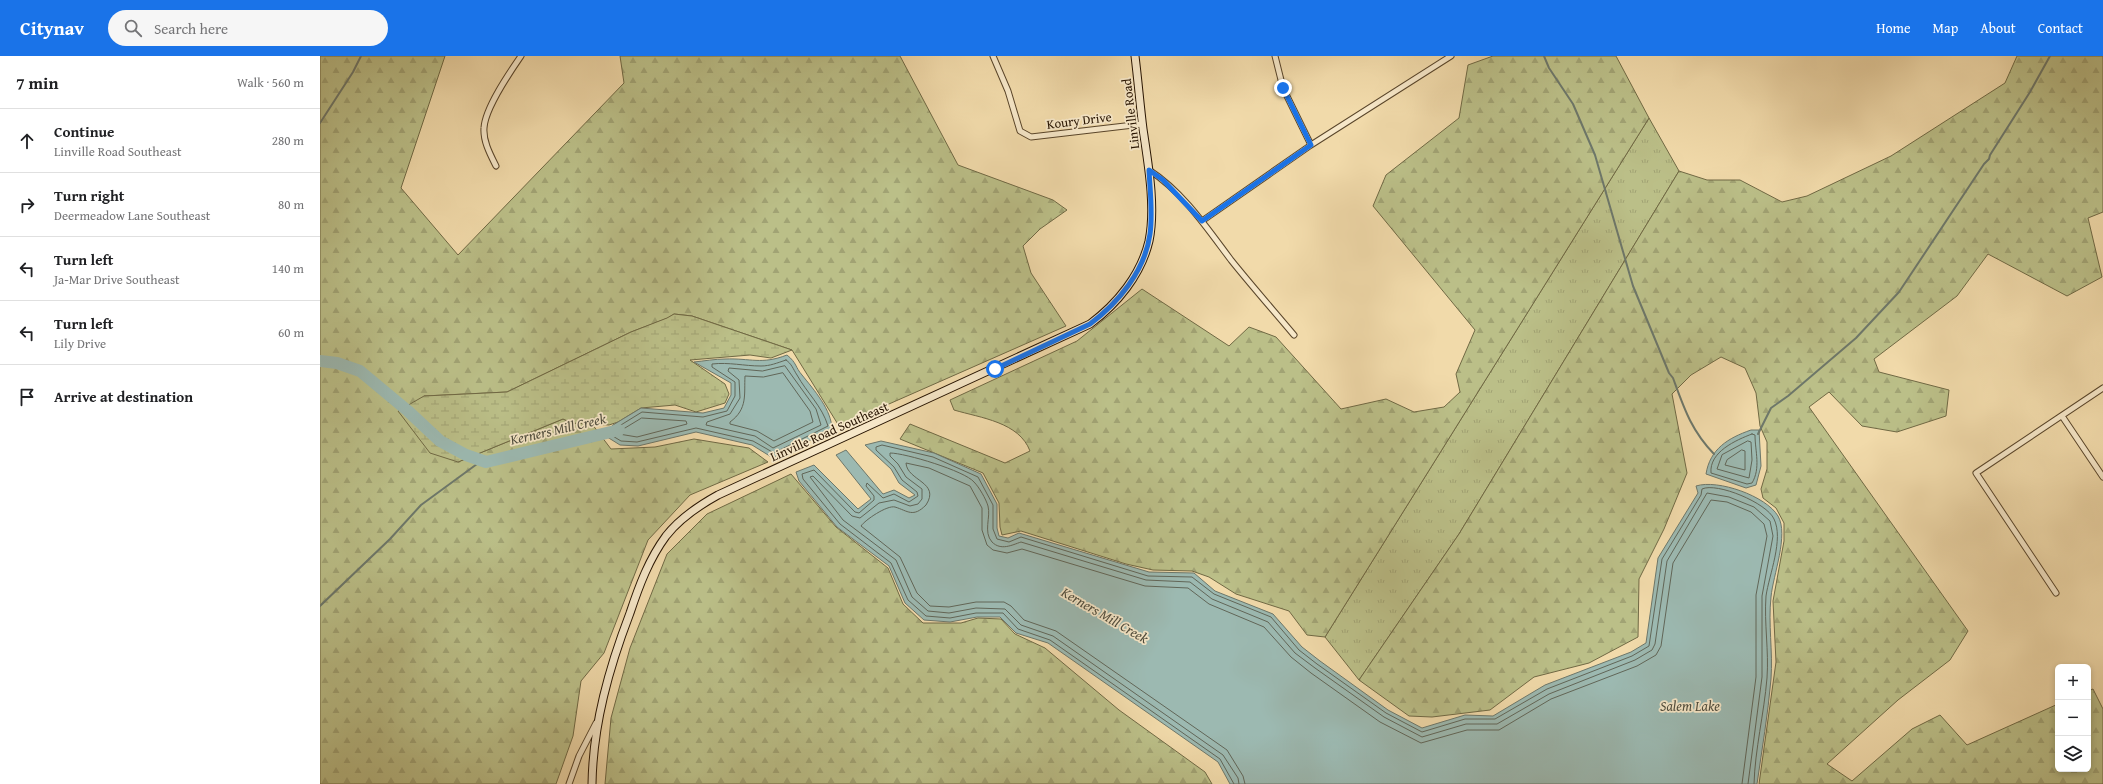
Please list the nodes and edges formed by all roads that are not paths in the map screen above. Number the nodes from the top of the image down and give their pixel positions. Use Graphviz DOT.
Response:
graph roads {
  1 [pos="521,56"];
  2 [pos="993,56"];
  3 [pos="1135,56"];
  4 [pos="1276,56"];
  5 [pos="1451,56"];
  6 [pos="1142,124"];
  7 [pos="1311,145"];
  8 [pos="496,166"];
  9 [pos="1149,170"];
  10 [pos="1202,221"];
  11 [pos="1294,336"];
  12 [pos="2103,388"];
  13 [pos="2062,416"];
  14 [pos="2103,477"];
  15 [pos="2056,594"];
  16 [pos="598,720"];
  17 [pos="569,784"];
  18 [pos="592,784"];
  1 -- 8 [label="street"];
  2 -- 6 [label="street, Koury Drive"];
  3 -- 6 [label="main road, Linville Road"];
  4 -- 7 [label="street"];
  5 -- 7 [label="street"];
  6 -- 9 [label="main road, Linville Road"];
  7 -- 10 [label="street"];
  9 -- 10 [label="street"];
  9 -- 16 [label="main road, Linville Road Southeast"];
  10 -- 11 [label="street"];
  12 -- 13 [label="street"];
  13 -- 14 [label="street"];
  13 -- 15 [label="street"];
  16 -- 17 [label="street"];
  16 -- 18 [label="main road, Linville Road Southeast"];
}
